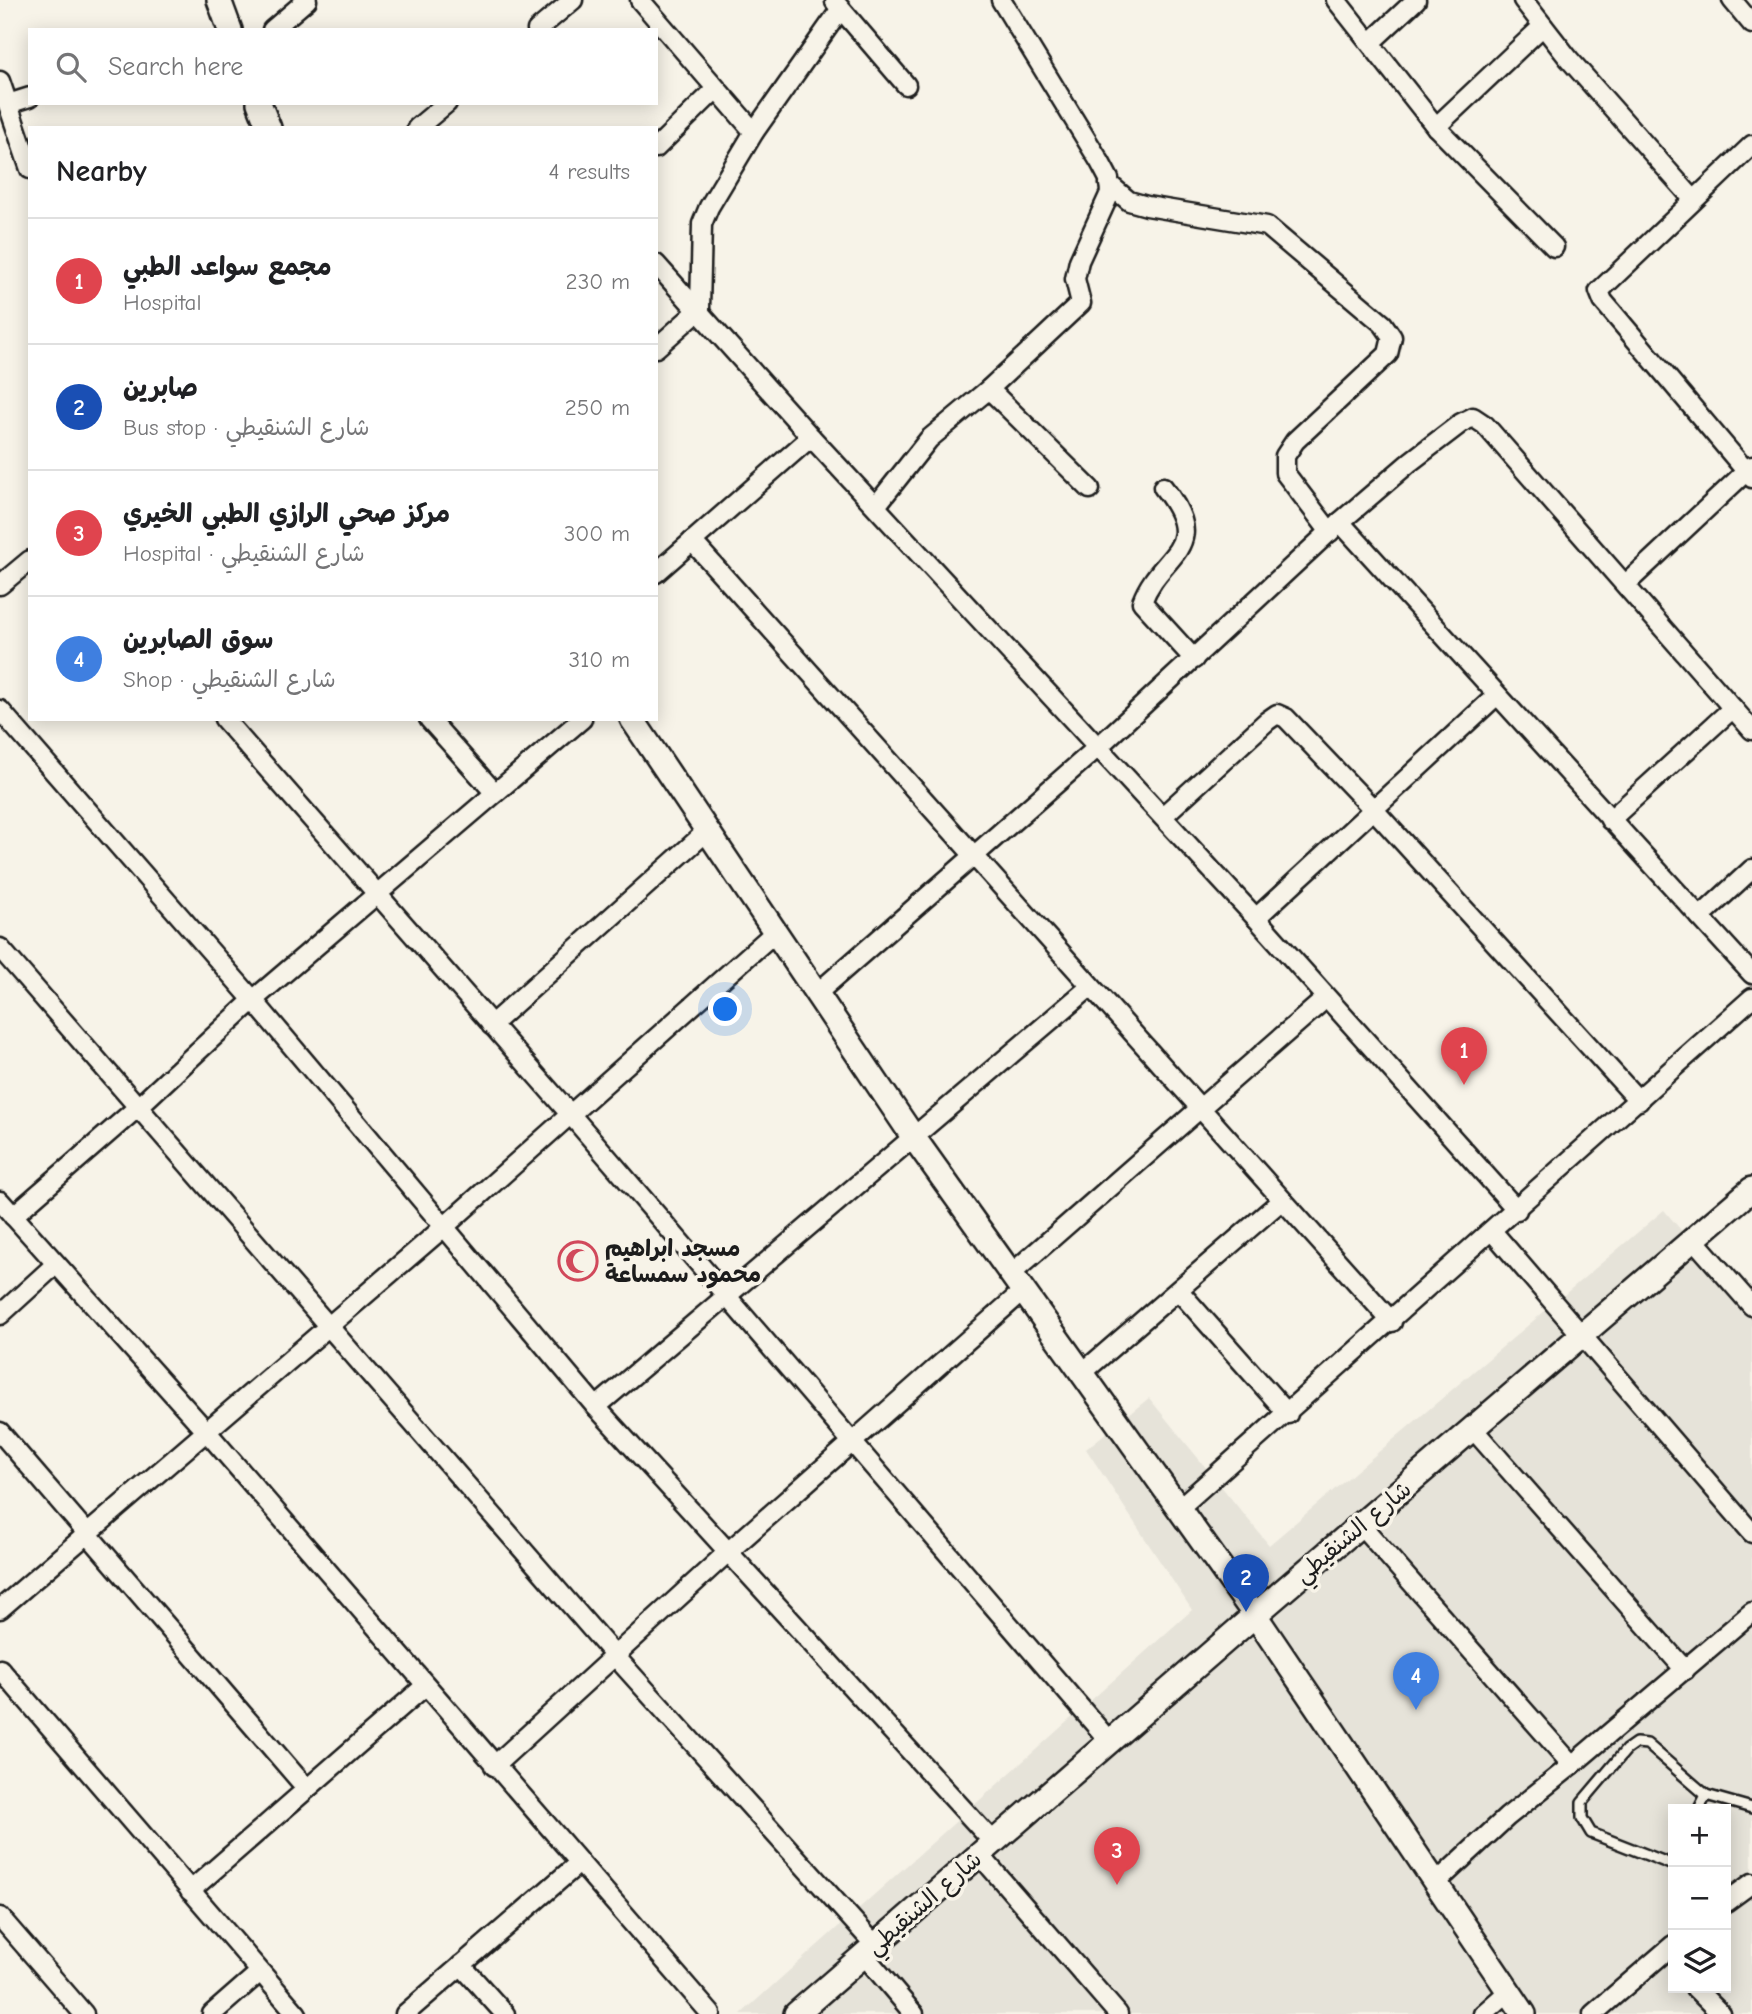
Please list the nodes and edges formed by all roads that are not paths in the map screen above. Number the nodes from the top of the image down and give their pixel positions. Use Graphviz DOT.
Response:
graph roads {
  1 [pos="219,0"];
  2 [pos="307,0"];
  3 [pos="573,0"];
  4 [pos="640,0"];
  5 [pos="1001,0"];
  6 [pos="1336,0"];
  7 [pos="1416,0"];
  8 [pos="1523,0"];
  9 [pos="1731,0"];
  10 [pos="837,5"];
  11 [pos="1752,24"];
  12 [pos="1543,26"];
  13 [pos="229,28"];
  14 [pos="274,28"];
  15 [pos="539,28"];
  16 [pos="1371,42"];
  17 [pos="906,85"];
  18 [pos="715,90"];
  19 [pos="3,92"];
  20 [pos="28,97"];
  21 [pos="260,105"];
  22 [pos="445,105"];
  23 [pos="269,126"];
  24 [pos="419,126"];
  25 [pos="1436,127"];
  26 [pos="754,132"];
  27 [pos="1752,145"];
  28 [pos="658,146"];
  29 [pos="28,163"];
  30 [pos="1109,184"];
  31 [pos="1693,199"];
  32 [pos="1554,247"];
  33 [pos="658,266"];
  34 [pos="700,309"];
  35 [pos="658,346"];
  36 [pos="989,389"];
  37 [pos="810,436"];
  38 [pos="1750,472"];
  39 [pos="1163,488"];
  40 [pos="1090,489"];
  41 [pos="876,506"];
  42 [pos="1335,527"];
  43 [pos="692,541"];
  44 [pos="28,562"];
  45 [pos="658,571"];
  46 [pos="1626,584"];
  47 [pos="0,585"];
  48 [pos="1194,659"];
  49 [pos="1497,695"];
  50 [pos="1733,708"];
  51 [pos="0,710"];
  52 [pos="226,721"];
  53 [pos="431,721"];
  54 [pos="580,721"];
  55 [pos="633,721"];
  56 [pos="1752,730"];
  57 [pos="1098,747"];
  58 [pos="495,793"];
  59 [pos="1375,811"];
  60 [pos="1163,816"];
  61 [pos="1610,820"];
  62 [pos="706,832"];
  63 [pos="973,857"];
  64 [pos="1752,869"];
  65 [pos="376,895"];
  66 [pos="1700,917"];
  67 [pos="1256,918"];
  68 [pos="774,933"];
  69 [pos="0,948"];
  70 [pos="1752,974"];
  71 [pos="1090,987"];
  72 [pos="815,995"];
  73 [pos="1326,998"];
  74 [pos="253,1000"];
  75 [pos="1749,1008"];
  76 [pos="491,1026"];
  77 [pos="1639,1101"];
  78 [pos="137,1108"];
  79 [pos="1200,1111"];
  80 [pos="570,1115"];
  81 [pos="914,1138"];
  82 [pos="1752,1189"];
  83 [pos="1282,1200"];
  84 [pos="0,1201"];
  85 [pos="1517,1210"];
  86 [pos="13,1216"];
  87 [pos="444,1227"];
  88 [pos="1492,1231"];
  89 [pos="1694,1240"];
  90 [pos="56,1264"];
  91 [pos="1017,1282"];
  92 [pos="1179,1291"];
  93 [pos="727,1298"];
  94 [pos="1752,1306"];
  95 [pos="0,1315"];
  96 [pos="1392,1322"];
  97 [pos="327,1326"];
  98 [pos="1584,1335"];
  99 [pos="1083,1373"];
  100 [pos="596,1407"];
  101 [pos="1288,1414"];
  102 [pos="1473,1429"];
  103 [pos="0,1432"];
  104 [pos="207,1432"];
  105 [pos="851,1444"];
  106 [pos="1178,1509"];
  107 [pos="1361,1525"];
  108 [pos="1752,1533"];
  109 [pos="86,1534"];
  110 [pos="728,1552"];
  111 [pos="0,1609"];
  112 [pos="1752,1612"];
  113 [pos="1255,1615"];
  114 [pos="615,1656"];
  115 [pos="0,1669"];
  116 [pos="1685,1670"];
  117 [pos="425,1686"];
  118 [pos="1110,1742"];
  119 [pos="1573,1765"];
  120 [pos="494,1766"];
  121 [pos="307,1789"];
  122 [pos="1706,1795"];
  123 [pos="1702,1804"];
  124 [pos="1752,1808"];
  125 [pos="986,1848"];
  126 [pos="579,1863"];
  127 [pos="1668,1863"];
  128 [pos="1436,1882"];
  129 [pos="1752,1883"];
  130 [pos="190,1891"];
  131 [pos="1731,1898"];
  132 [pos="0,1917"];
  133 [pos="870,1950"];
  134 [pos="1668,1956"];
  135 [pos="461,1965"];
  136 [pos="260,1972"];
  137 [pos="1509,1991"];
  138 [pos="1700,1993"];
  139 [pos="83,2014"];
  140 [pos="212,2014"];
  141 [pos="297,2014"];
  142 [pos="405,2014"];
  143 [pos="505,2014"];
  144 [pos="711,2014"];
  145 [pos="796,2014"];
  146 [pos="914,2014"];
  147 [pos="1118,2014"];
  148 [pos="1483,2014"];
  149 [pos="1524,2014"];
  150 [pos="1593,2014"];
  151 [pos="1721,2014"];
  1 -- 13 [label="street"];
  2 -- 14 [label="street"];
  3 -- 15 [label="street"];
  4 -- 18 [label="street"];
  5 -- 30 [label="street"];
  6 -- 16 [label="street"];
  7 -- 16 [label="street"];
  8 -- 12 [label="street"];
  9 -- 11 [label="street"];
  10 -- 17 [label="street"];
  10 -- 26 [label="street"];
  12 -- 25 [label="street"];
  12 -- 31 [label="street"];
  16 -- 25 [label="street"];
  18 -- 26 [label="street"];
  18 -- 28 [label="street"];
  19 -- 20 [label="street"];
  19 -- 29 [label="street"];
  21 -- 23 [label="street"];
  22 -- 24 [label="street"];
  25 -- 32 [label="street"];
  26 -- 34 [label="street"];
  27 -- 31 [label="street"];
  30 -- 36 [label="street"];
  30 -- 42 [label="street"];
  31 -- 38 [label="street"];
  33 -- 34 [label="street"];
  34 -- 35 [label="street"];
  34 -- 37 [label="street"];
  36 -- 40 [label="street"];
  36 -- 41 [label="street"];
  37 -- 41 [label="street"];
  37 -- 43 [label="street"];
  38 -- 46 [label="street"];
  39 -- 48 [label="street"];
  41 -- 57 [label="street"];
  42 -- 46 [label="street"];
  42 -- 48 [label="street"];
  42 -- 49 [label="street"];
  43 -- 45 [label="street"];
  43 -- 63 [label="street"];
  44 -- 47 [label="street"];
  46 -- 50 [label="street"];
  48 -- 57 [label="street"];
  49 -- 59 [label="street"];
  49 -- 61 [label="street"];
  50 -- 56 [label="street"];
  50 -- 61 [label="street"];
  51 -- 74 [label="street"];
  52 -- 65 [label="street"];
  53 -- 58 [label="street"];
  54 -- 58 [label="street"];
  55 -- 62 [label="street"];
  57 -- 60 [label="street"];
  57 -- 63 [label="street"];
  58 -- 65 [label="street"];
  59 -- 60 [label="street"];
  59 -- 67 [label="street"];
  59 -- 77 [label="street"];
  60 -- 67 [label="street"];
  61 -- 66 [label="street"];
  62 -- 68 [label="street"];
  62 -- 76 [label="street"];
  63 -- 71 [label="street"];
  63 -- 72 [label="street"];
  64 -- 66 [label="street"];
  65 -- 74 [label="street"];
  65 -- 76 [label="street"];
  66 -- 70 [label="street"];
  67 -- 73 [label="street"];
  68 -- 72 [label="street"];
  68 -- 80 [label="street"];
  69 -- 78 [label="street"];
  71 -- 79 [label="street"];
  71 -- 81 [label="street"];
  72 -- 81 [label="street"];
  73 -- 79 [label="street"];
  73 -- 85 [label="street"];
  74 -- 78 [label="street"];
  74 -- 87 [label="street"];
  75 -- 77 [label="street"];
  76 -- 80 [label="street"];
  77 -- 85 [label="street"];
  78 -- 86 [label="street"];
  78 -- 97 [label="street"];
  79 -- 83 [label="street"];
  79 -- 91 [label="street"];
  80 -- 87 [label="street"];
  80 -- 93 [label="street"];
  81 -- 91 [label="street"];
  81 -- 93 [label="street"];
  82 -- 89 [label="street, شارع الشنقيطي"];
  83 -- 92 [label="street"];
  83 -- 96 [label="street"];
  84 -- 86 [label="street"];
  85 -- 88 [label="street"];
  86 -- 90 [label="street"];
  87 -- 97 [label="street"];
  87 -- 100 [label="street"];
  88 -- 96 [label="street"];
  88 -- 98 [label="street"];
  89 -- 94 [label="street"];
  89 -- 98 [label="street, شارع الشنقيطي"];
  90 -- 95 [label="street"];
  90 -- 104 [label="street"];
  91 -- 99 [label="street"];
  91 -- 105 [label="street"];
  92 -- 99 [label="street"];
  92 -- 101 [label="street"];
  93 -- 100 [label="street"];
  93 -- 105 [label="street"];
  96 -- 101 [label="street"];
  97 -- 104 [label="street"];
  97 -- 114 [label="street"];
  98 -- 102 [label="street, شارع الشنقيطي"];
  98 -- 108 [label="street"];
  99 -- 106 [label="street"];
  100 -- 110 [label="street"];
  101 -- 106 [label="street"];
  102 -- 107 [label="street, شارع الشنقيطي"];
  102 -- 116 [label="street"];
  103 -- 109 [label="street"];
  104 -- 109 [label="street"];
  104 -- 117 [label="street"];
  105 -- 110 [label="street"];
  105 -- 118 [label="street"];
  106 -- 113 [label="street"];
  107 -- 113 [label="street, شارع الشنقيطي"];
  107 -- 119 [label="street"];
  109 -- 111 [label="street"];
  109 -- 121 [label="street"];
  110 -- 114 [label="street"];
  110 -- 125 [label="street"];
  112 -- 116 [label="street"];
  113 -- 118 [label="street, شارع الشنقيطي"];
  113 -- 128 [label="street"];
  114 -- 120 [label="street"];
  114 -- 133 [label="street"];
  115 -- 130 [label="street"];
  116 -- 119 [label="street"];
  117 -- 120 [label="street"];
  117 -- 121 [label="street"];
  118 -- 125 [label="street, شارع الشنقيطي"];
  119 -- 128 [label="street"];
  120 -- 126 [label="street"];
  121 -- 130 [label="street"];
  122 -- 123 [label="lane"];
  122 -- 124 [label="lane"];
  122 -- 127 [label="lane"];
  125 -- 133 [label="street, شارع الشنقيطي"];
  125 -- 147 [label="street"];
  126 -- 135 [label="street"];
  126 -- 144 [label="street"];
  128 -- 137 [label="street"];
  129 -- 131 [label="street"];
  130 -- 136 [label="street"];
  132 -- 139 [label="street"];
  133 -- 145 [label="street, شارع الشنقيطي"];
  133 -- 146 [label="street"];
  134 -- 150 [label="street"];
  135 -- 142 [label="street"];
  135 -- 143 [label="street"];
  136 -- 140 [label="street"];
  136 -- 141 [label="street"];
  137 -- 148 [label="street"];
  137 -- 149 [label="street"];
  138 -- 151 [label="street"];
}
